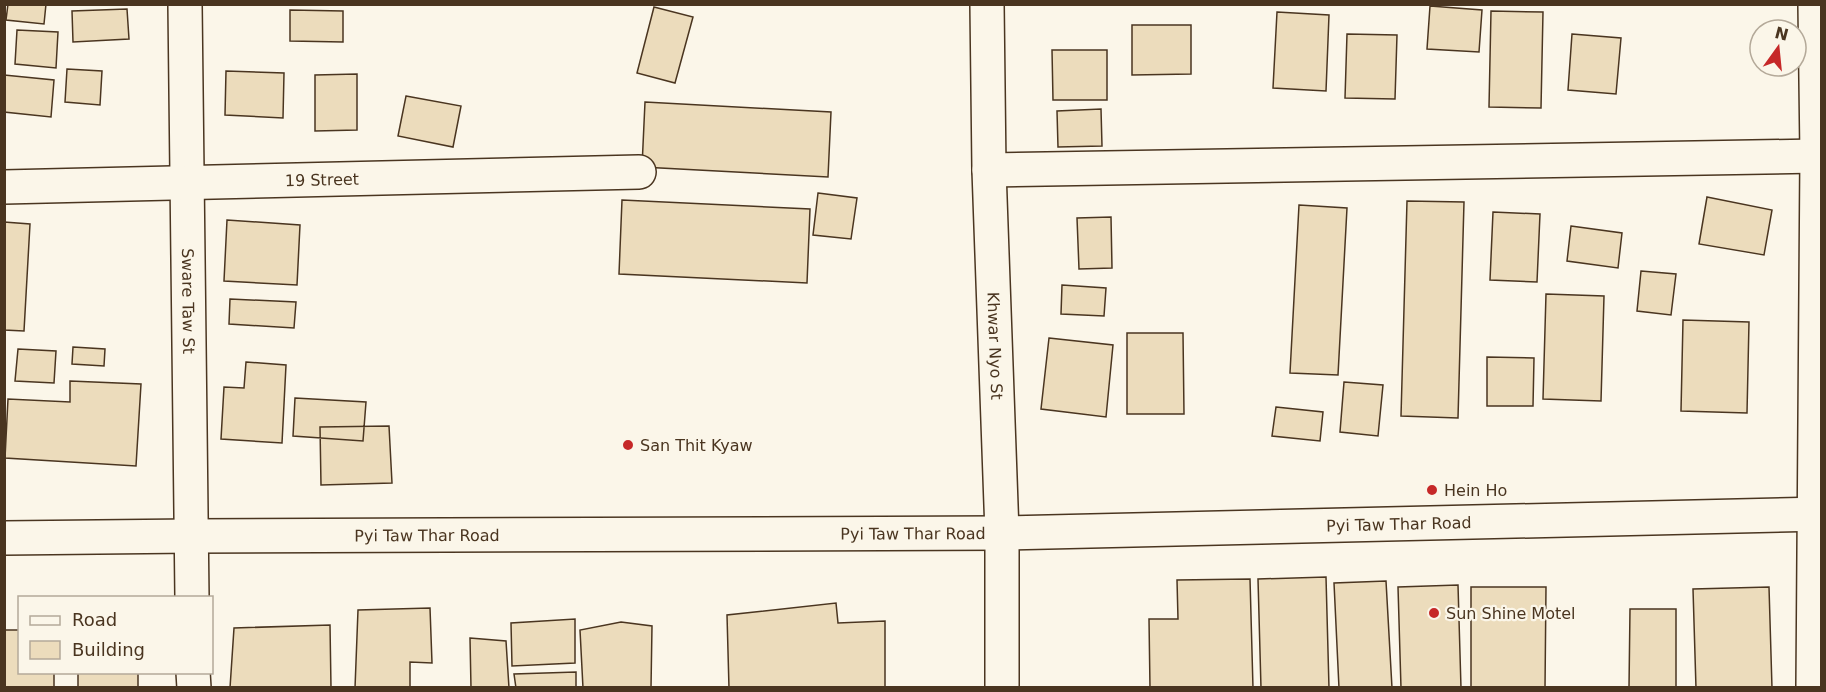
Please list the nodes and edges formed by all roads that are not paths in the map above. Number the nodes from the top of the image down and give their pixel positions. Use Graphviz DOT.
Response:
graph roads {
  1 [pos="185,4"];
  2 [pos="987,4"];
  3 [pos="1815,4"];
  4 [pos="1817,156"];
  5 [pos="989,170"];
  6 [pos="639,172"];
  7 [pos="188,184"];
  8 [pos="4,187"];
  9 [pos="1818,514"];
  10 [pos="1002,533"];
  11 [pos="192,536"];
  12 [pos="4,538"];
  13 [pos="192,596"];
  14 [pos="1002,687"];
  15 [pos="1813,687"];
  1 -- 7 [label="street, Sware Taw St"];
  2 -- 5 [label="street, Khwar Nyo St"];
  3 -- 4 [label="street"];
  4 -- 5 [label="street"];
  4 -- 9 [label="street"];
  5 -- 10 [label="street, Khwar Nyo St"];
  6 -- 7 [label="street, 19 Street"];
  7 -- 8 [label="street, 19 Street"];
  7 -- 11 [label="street, Sware Taw St"];
  9 -- 10 [label="street, Pyi Taw Thar Road"];
  9 -- 15 [label="street"];
  10 -- 11 [label="street, Pyi Taw Thar Road"];
  10 -- 14 [label="street, Khwar Nyo St"];
  11 -- 12 [label="street, Pyi Taw Thar Road"];
  11 -- 13 [label="street, Sware Taw St"];
}
